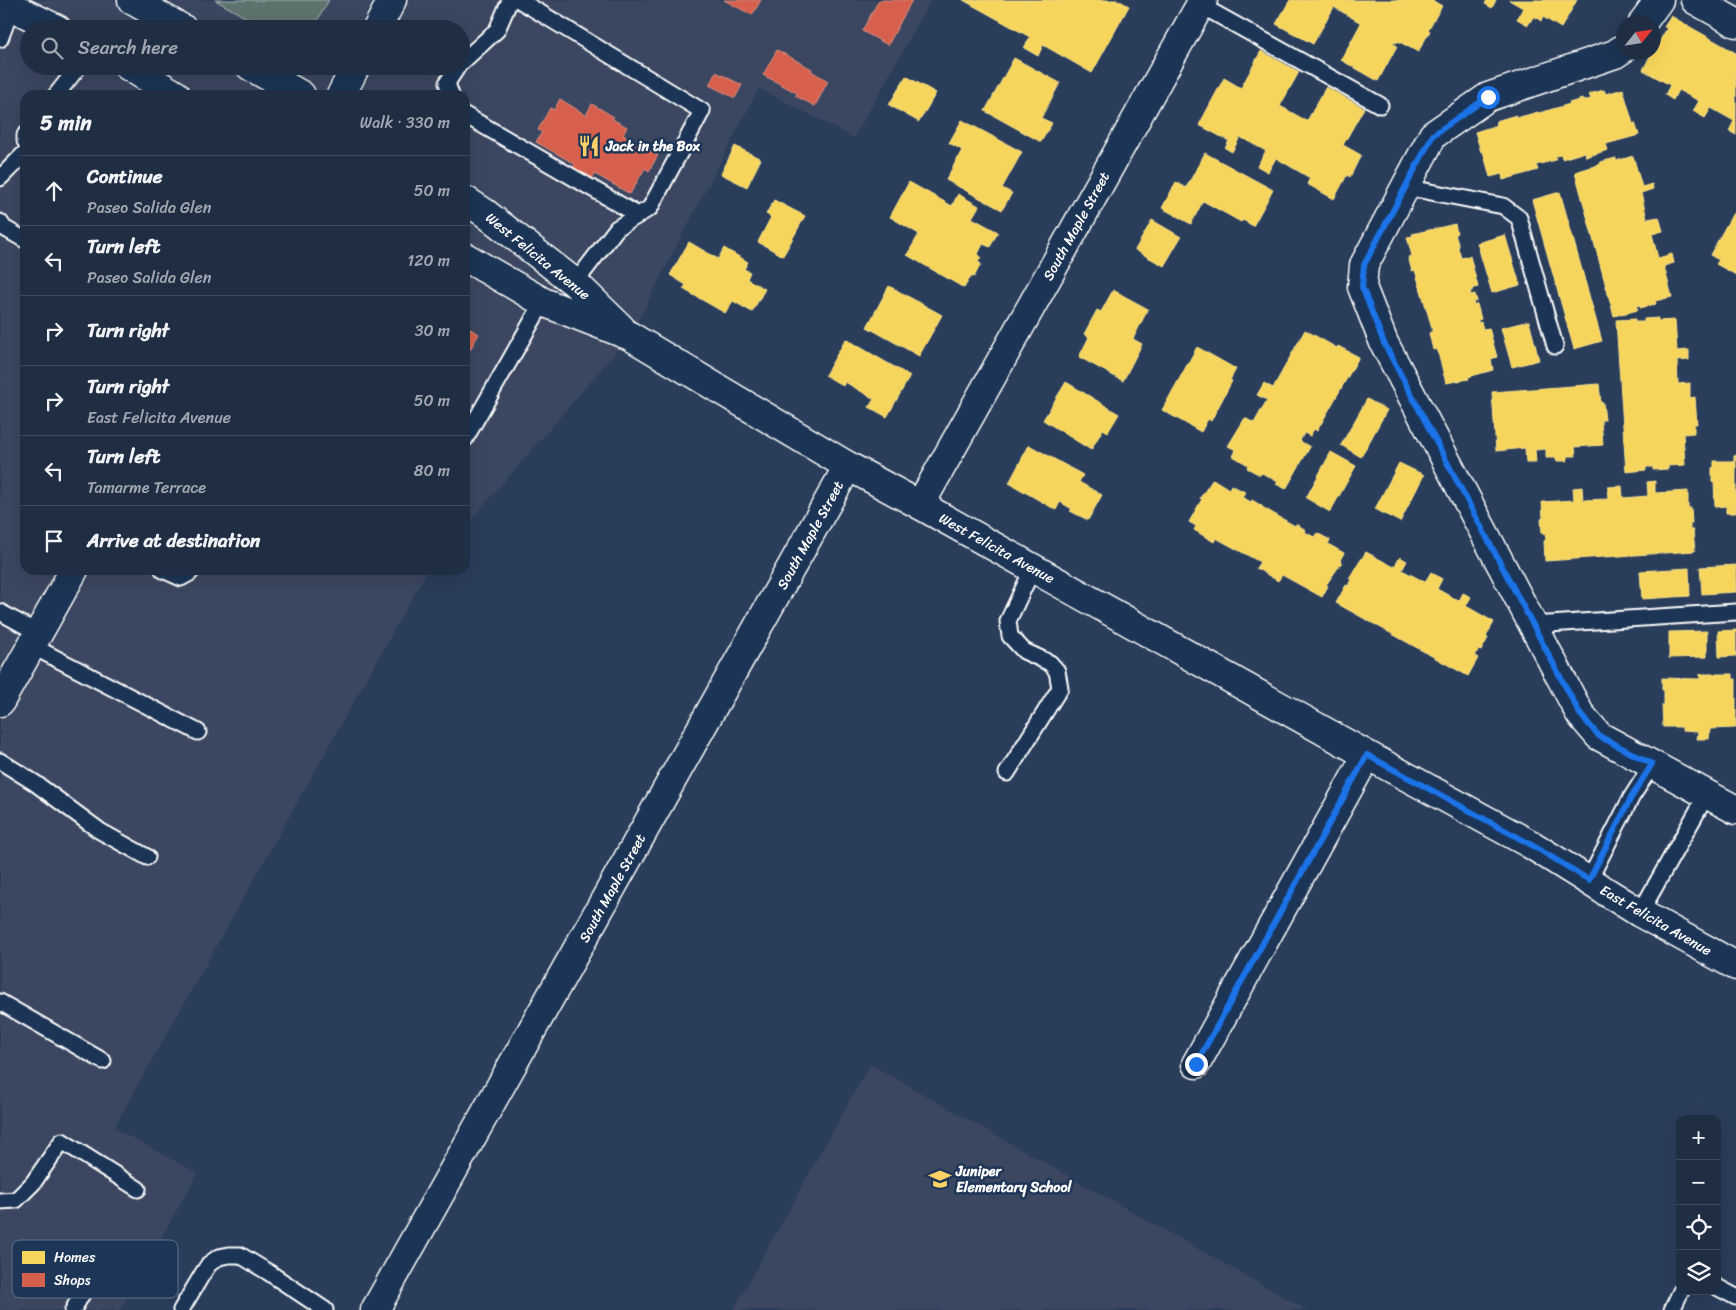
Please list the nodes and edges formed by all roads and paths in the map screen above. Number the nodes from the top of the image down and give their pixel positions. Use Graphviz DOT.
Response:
graph roads {
  1 [pos="132,0"];
  2 [pos="392,0"];
  3 [pos="510,0"];
  4 [pos="519,0"];
  5 [pos="1659,0"];
  6 [pos="1695,0"];
  7 [pos="1202,2"];
  8 [pos="9,4"];
  9 [pos="1648,15"];
  10 [pos="40,20"];
  11 [pos="167,20"];
  12 [pos="382,20"];
  13 [pos="1736,23"];
  14 [pos="0,39"];
  15 [pos="1616,54"];
  16 [pos="470,55"];
  17 [pos="72,75"];
  18 [pos="143,75"];
  19 [pos="266,75"];
  20 [pos="351,75"];
  21 [pos="452,75"];
  22 [pos="60,90"];
  23 [pos="168,90"];
  24 [pos="292,90"];
  25 [pos="344,90"];
  26 [pos="449,90"];
  27 [pos="1380,104"];
  28 [pos="470,118"];
  29 [pos="20,158"];
  30 [pos="0,178"];
  31 [pos="1406,187"];
  32 [pos="470,203"];
  33 [pos="638,216"];
  34 [pos="0,222"];
  35 [pos="20,237"];
  36 [pos="470,260"];
  37 [pos="575,283"];
  38 [pos="543,302"];
  39 [pos="630,336"];
  40 [pos="1554,346"];
  41 [pos="470,430"];
  42 [pos="848,466"];
  43 [pos="920,505"];
  44 [pos="1032,568"];
  45 [pos="71,575"];
  46 [pos="174,575"];
  47 [pos="185,575"];
  48 [pos="0,612"];
  49 [pos="1736,612"];
  50 [pos="1533,625"];
  51 [pos="35,639"];
  52 [pos="1,699"];
  53 [pos="198,732"];
  54 [pos="1367,755"];
  55 [pos="0,761"];
  56 [pos="1652,764"];
  57 [pos="1007,773"];
  58 [pos="1707,794"];
  59 [pos="1736,810"];
  60 [pos="147,857"];
  61 [pos="1589,880"];
  62 [pos="1640,913"];
  63 [pos="1736,966"];
  64 [pos="0,1002"];
  65 [pos="103,1061"];
  66 [pos="1196,1064"];
  67 [pos="138,1189"];
  68 [pos="0,1201"];
  69 [pos="1721,1289"];
  70 [pos="1679,1295"];
  71 [pos="1736,1297"];
  72 [pos="80,1298"];
  73 [pos="73,1310"];
  74 [pos="181,1310"];
  75 [pos="325,1310"];
  76 [pos="375,1310"];
  77 [pos="1672,1310"];
  1 -- 11 [label="street"];
  2 -- 12 [label="street"];
  3 -- 16 [label="lane"];
  4 -- 33 [label="lane"];
  5 -- 9 [label="street"];
  6 -- 13 [label="street"];
  7 -- 27 [label="lane"];
  7 -- 43 [label="street, South Maple Street"];
  8 -- 10 [label="street"];
  8 -- 14 [label="lane"];
  15 -- 31 [label="street"];
  17 -- 22 [label="lane"];
  18 -- 23 [label="street"];
  19 -- 24 [label="street"];
  20 -- 25 [label="street"];
  21 -- 26 [label="lane"];
  28 -- 33 [label="lane"];
  29 -- 30 [label="lane"];
  31 -- 40 [label="lane"];
  31 -- 50 [label="street"];
  32 -- 37 [label="street, West Felicita Avenue"];
  33 -- 37 [label="lane"];
  34 -- 35 [label="lane"];
  36 -- 38 [label="street, West Felicita Avenue"];
  37 -- 39 [label="street, West Felicita Avenue"];
  38 -- 39 [label="street, West Felicita Avenue"];
  38 -- 41 [label="lane"];
  39 -- 42 [label="street, West Felicita Avenue"];
  42 -- 43 [label="street, West Felicita Avenue"];
  42 -- 76 [label="street, South Maple Street"];
  43 -- 44 [label="street, West Felicita Avenue"];
  44 -- 54 [label="street, West Felicita Avenue"];
  44 -- 57 [label="lane"];
  45 -- 51 [label="street"];
  46 -- 47 [label="lane"];
  48 -- 51 [label="lane"];
  49 -- 50 [label="lane"];
  50 -- 56 [label="street"];
  51 -- 52 [label="street"];
  51 -- 53 [label="lane"];
  54 -- 61 [label="street, East Felicita Avenue"];
  54 -- 66 [label="street"];
  55 -- 60 [label="lane"];
  56 -- 58 [label="street"];
  56 -- 61 [label="lane"];
  58 -- 59 [label="street"];
  58 -- 62 [label="lane"];
  61 -- 62 [label="street, East Felicita Avenue"];
  62 -- 63 [label="street, East Felicita Avenue"];
  64 -- 65 [label="lane"];
  67 -- 68 [label="lane"];
  69 -- 71 [label="lane"];
  70 -- 77 [label="lane"];
  72 -- 73 [label="lane"];
  74 -- 75 [label="lane"];
}
